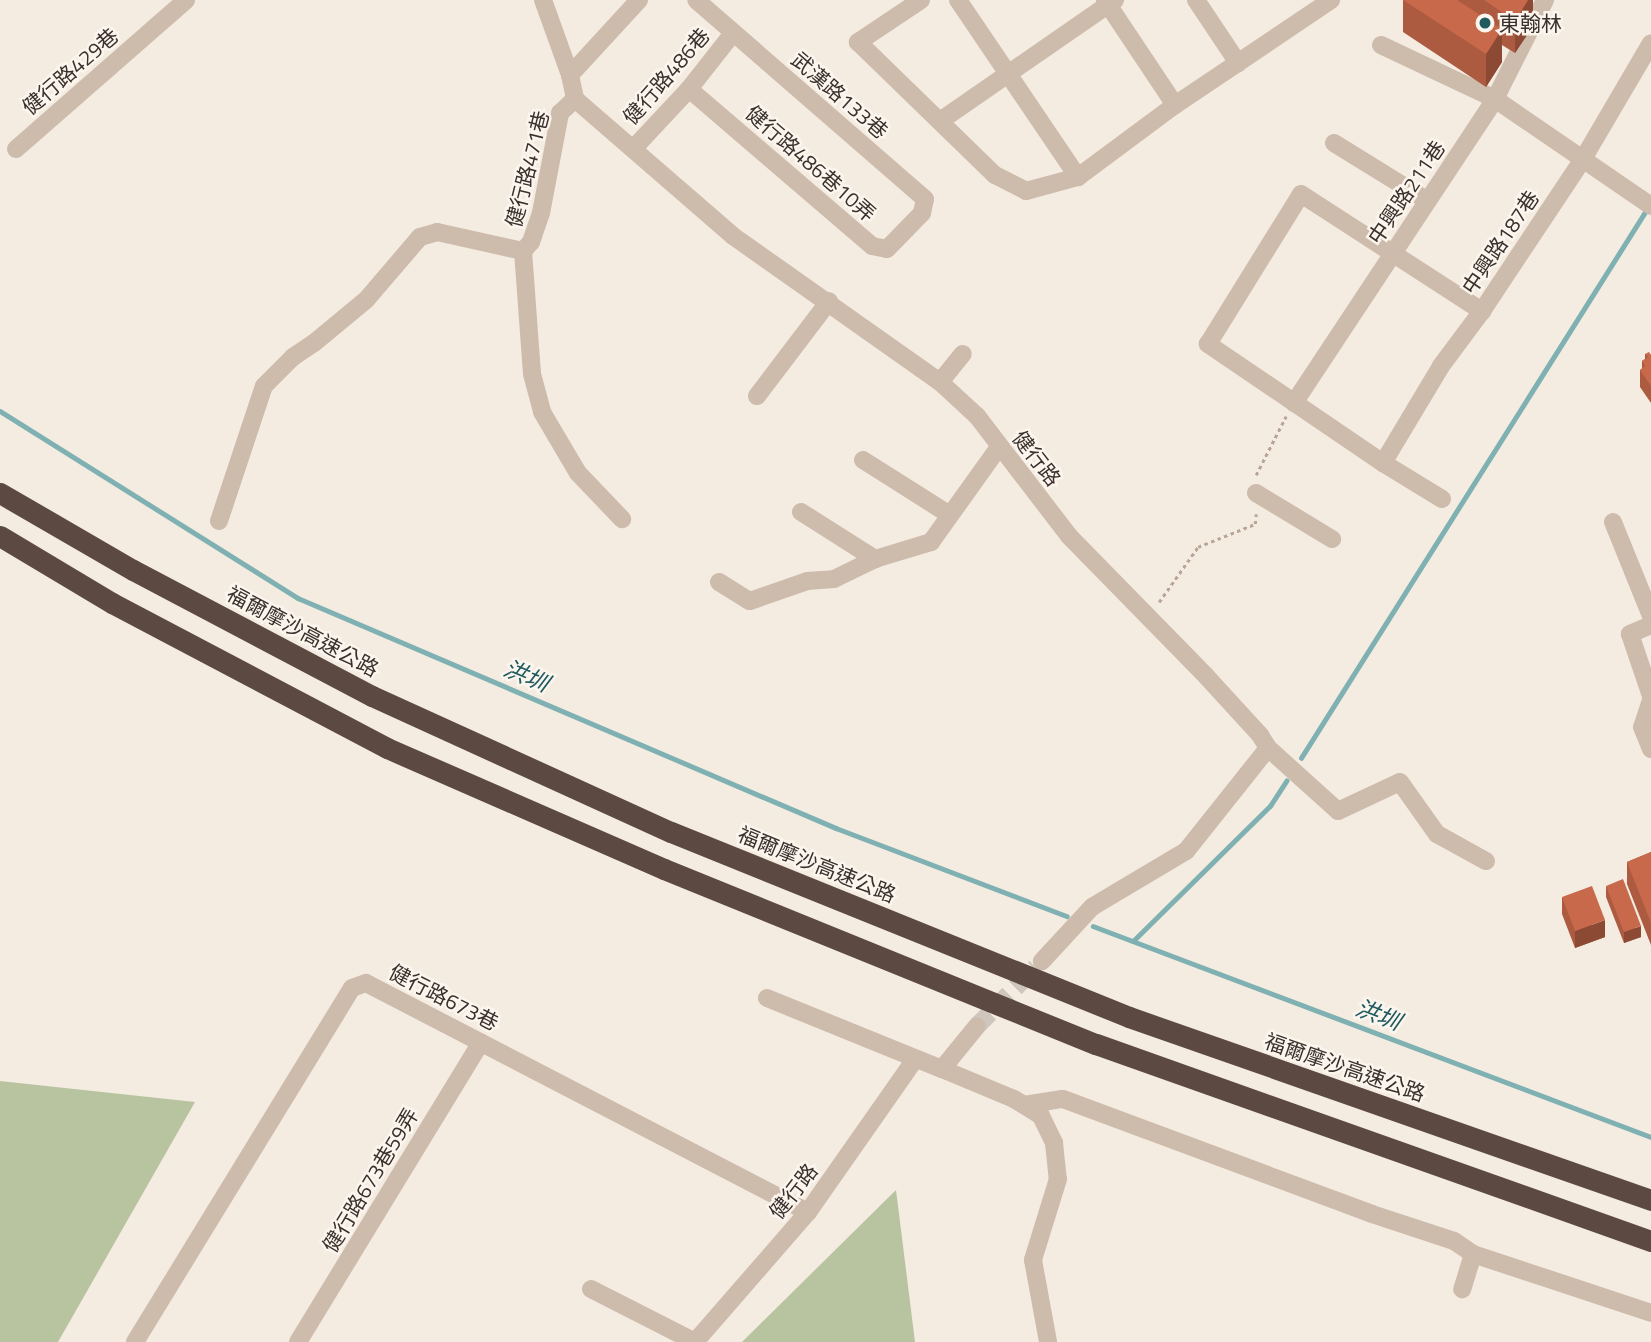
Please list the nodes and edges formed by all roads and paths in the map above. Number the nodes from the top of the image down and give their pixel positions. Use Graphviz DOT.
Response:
graph roads {
  1 [pos="186,0"];
  2 [pos="543,0"];
  3 [pos="639,0"];
  4 [pos="696,0"];
  5 [pos="921,0"];
  6 [pos="958,0"];
  7 [pos="1196,0"];
  8 [pos="1331,0"];
  9 [pos="1109,2"];
  10 [pos="1540,2"];
  11 [pos="733,33"];
  12 [pos="1651,43"];
  13 [pos="1381,45"];
  14 [pos="1238,63"];
  15 [pos="1008,74"];
  16 [pos="570,75"];
  17 [pos="689,89"];
  18 [pos="575,99"];
  19 [pos="1495,99"];
  20 [pos="1175,105"];
  21 [pos="940,121"];
  22 [pos="1334,143"];
  23 [pos="16,149"];
  24 [pos="633,149"];
  25 [pos="1583,159"];
  26 [pos="1078,177"];
  27 [pos="1428,201"];
  28 [pos="1647,203"];
  29 [pos="905,230"];
  30 [pos="523,251"];
  31 [pos="1393,254"];
  32 [pos="830,301"];
  33 [pos="1482,311"];
  34 [pos="963,354"];
  35 [pos="940,382"];
  36 [pos="757,396"];
  37 [pos="1294,403"];
  38 [pos="999,447"];
  39 [pos="863,460"];
  40 [pos="1383,463"];
  41 [pos="0,493"];
  42 [pos="1256,493"];
  43 [pos="1442,499"];
  44 [pos="801,512"];
  45 [pos="950,515"];
  46 [pos="622,519"];
  47 [pos="219,521"];
  48 [pos="1613,522"];
  49 [pos="0,536"];
  50 [pos="1332,539"];
  51 [pos="875,559"];
  52 [pos="719,582"];
  53 [pos="1651,616"];
  54 [pos="1149,617"];
  55 [pos="1651,625"];
  56 [pos="1651,698"];
  57 [pos="1268,748"];
  58 [pos="1651,750"];
  59 [pos="1486,861"];
  60 [pos="1042,961"];
  61 [pos="767,998"];
  62 [pos="976,1026"];
  63 [pos="481,1042"];
  64 [pos="915,1059"];
  65 [pos="942,1069"];
  66 [pos="1024,1105"];
  67 [pos="1651,1200"];
  68 [pos="808,1212"];
  69 [pos="1651,1241"];
  70 [pos="1473,1254"];
  71 [pos="591,1289"];
  72 [pos="1462,1289"];
  73 [pos="1651,1313"];
  74 [pos="135,1342"];
  75 [pos="298,1342"];
  76 [pos="695,1342"];
  77 [pos="1048,1342"];
  1 -- 23 [label="street, 健行路429巷"];
  2 -- 16 [label="street"];
  3 -- 16 [label="street"];
  4 -- 11 [label="street, 武漢路133巷"];
  5 -- 21 [label="street"];
  6 -- 15 [label="street"];
  7 -- 14 [label="street"];
  8 -- 14 [label="street"];
  9 -- 15 [label="street"];
  9 -- 20 [label="street"];
  10 -- 19 [label="street, 中興路211巷"];
  11 -- 17 [label="street, 健行路486巷"];
  11 -- 29 [label="street, 武漢路133巷"];
  12 -- 25 [label="street, 中興路187巷"];
  13 -- 19 [label="street"];
  14 -- 20 [label="street"];
  15 -- 21 [label="street"];
  15 -- 26 [label="street"];
  16 -- 18 [label="street"];
  17 -- 24 [label="street, 健行路486巷"];
  17 -- 29 [label="street, 健行路486巷10弄"];
  18 -- 24 [label="street, 健行路"];
  18 -- 30 [label="street, 健行路471巷"];
  19 -- 25 [label="street"];
  19 -- 27 [label="street, 中興路211巷"];
  20 -- 26 [label="street"];
  21 -- 26 [label="street"];
  22 -- 27 [label="street"];
  24 -- 32 [label="street, 健行路"];
  25 -- 28 [label="street"];
  25 -- 33 [label="street, 中興路187巷"];
  27 -- 31 [label="street, 中興路211巷"];
  30 -- 46 [label="street"];
  30 -- 47 [label="street"];
  31 -- 33 [label="street"];
  31 -- 37 [label="street, 中興路211巷"];
  31 -- 37 [label="street"];
  32 -- 35 [label="street, 健行路"];
  32 -- 36 [label="street"];
  33 -- 40 [label="street, 中興路187巷"];
  34 -- 35 [label="street"];
  35 -- 38 [label="street, 健行路"];
  37 -- 40 [label="street"];
  37 -- 42 [label="path"];
  38 -- 45 [label="street"];
  38 -- 54 [label="street, 健行路"];
  39 -- 45 [label="street"];
  40 -- 43 [label="street"];
  41 -- 67 [label="highway, 福爾摩沙高速公路"];
  42 -- 50 [label="street"];
  42 -- 54 [label="path"];
  44 -- 51 [label="street"];
  45 -- 51 [label="street"];
  48 -- 53 [label="street"];
  49 -- 69 [label="highway"];
  51 -- 52 [label="street"];
  54 -- 57 [label="street, 健行路"];
  55 -- 56 [label="street"];
  56 -- 58 [label="street"];
  57 -- 59 [label="street, 健行路"];
  57 -- 60 [label="street"];
  61 -- 64 [label="street"];
  62 -- 65 [label="street"];
  63 -- 68 [label="street, 健行路673巷"];
  63 -- 74 [label="street, 健行路673巷"];
  63 -- 75 [label="street, 健行路673巷59弄"];
  64 -- 65 [label="street"];
  64 -- 68 [label="street, 健行路"];
  65 -- 66 [label="street"];
  66 -- 70 [label="street"];
  66 -- 77 [label="street"];
  68 -- 76 [label="street, 健行路"];
  70 -- 72 [label="street"];
  70 -- 73 [label="street"];
  71 -- 76 [label="street"];
}
